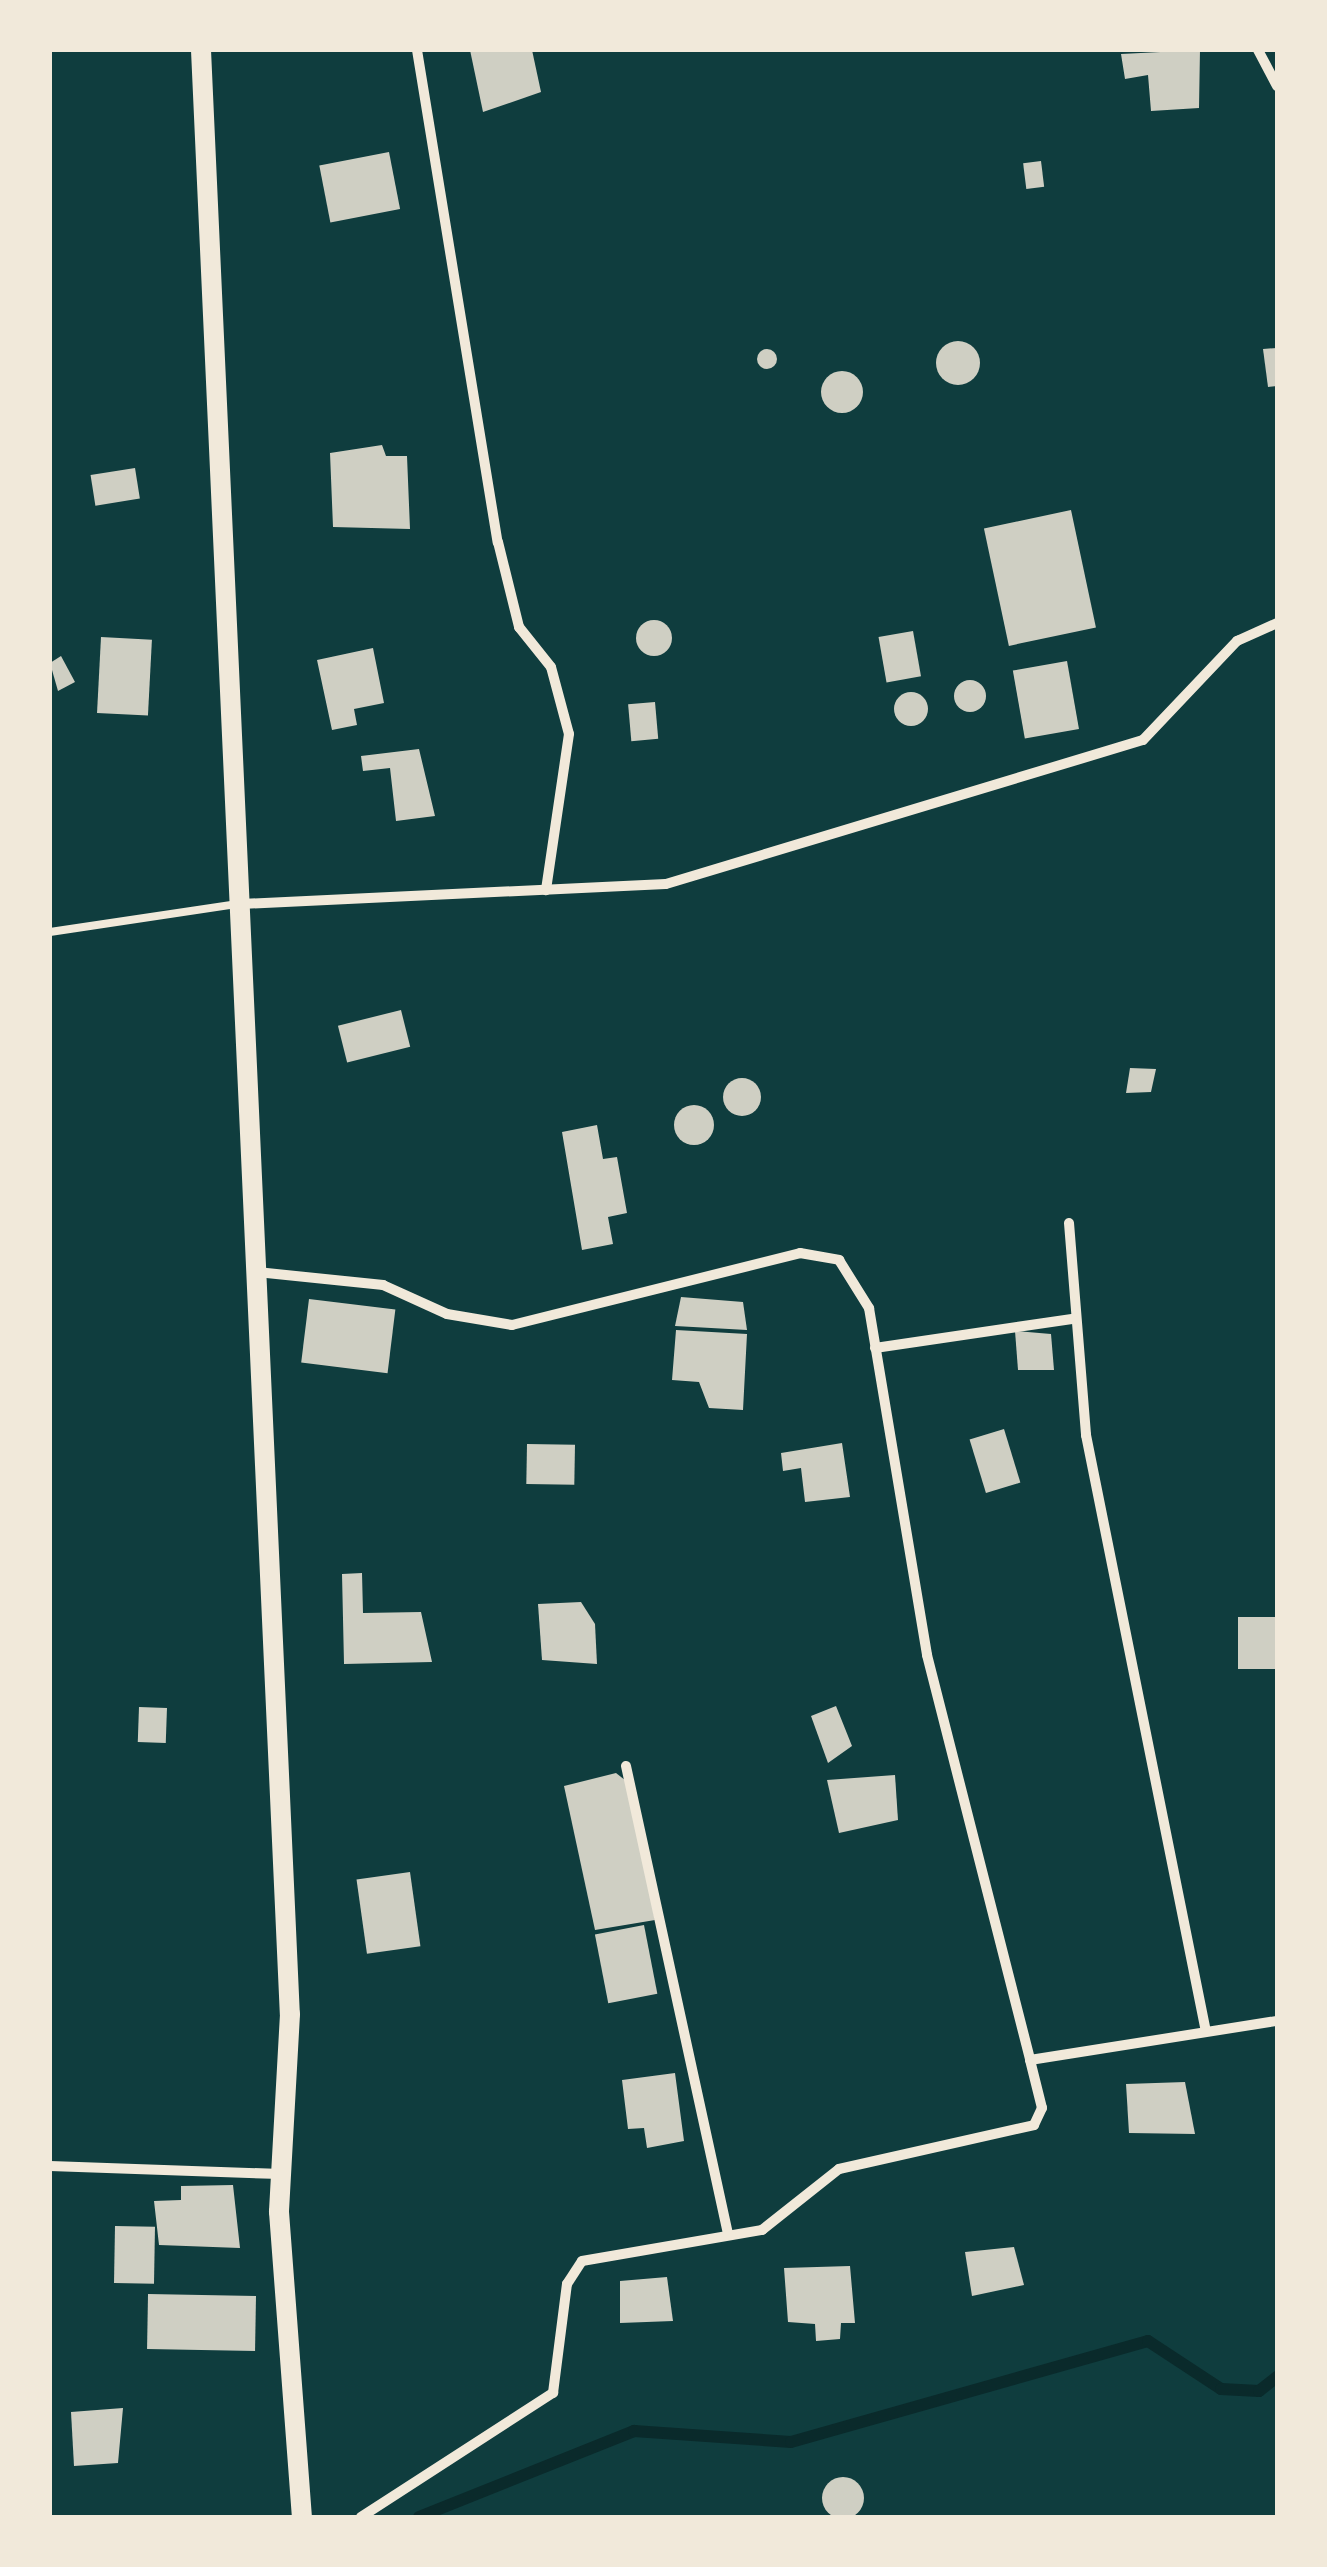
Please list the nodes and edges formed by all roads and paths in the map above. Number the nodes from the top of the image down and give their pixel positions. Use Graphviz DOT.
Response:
graph roads {
  1 [pos="201,50"];
  2 [pos="417,50"];
  3 [pos="1258,50"];
  4 [pos="1277,86"];
  5 [pos="1277,624"];
  6 [pos="546,890"];
  7 [pos="241,904"];
  8 [pos="50,932"];
  9 [pos="1068,1223"];
  10 [pos="257,1272"];
  11 [pos="1072,1319"];
  12 [pos="875,1348"];
  13 [pos="626,1766"];
  14 [pos="1277,2021"];
  15 [pos="1205,2026"];
  16 [pos="1030,2060"];
  17 [pos="50,2166"];
  18 [pos="281,2174"];
  19 [pos="728,2235"];
  20 [pos="302,2517"];
  21 [pos="362,2517"];
  1 -- 7 [label="main road"];
  2 -- 6 [label="street"];
  3 -- 4 [label="street"];
  5 -- 6 [label="street"];
  6 -- 7 [label="street"];
  7 -- 8 [label="lane"];
  7 -- 10 [label="main road"];
  9 -- 11 [label="street"];
  10 -- 12 [label="street"];
  10 -- 18 [label="main road"];
  11 -- 12 [label="street"];
  11 -- 15 [label="street"];
  12 -- 16 [label="street"];
  13 -- 19 [label="street"];
  14 -- 15 [label="street"];
  15 -- 16 [label="street"];
  16 -- 19 [label="street"];
  17 -- 18 [label="street"];
  18 -- 20 [label="main road"];
  19 -- 21 [label="street"];
}
